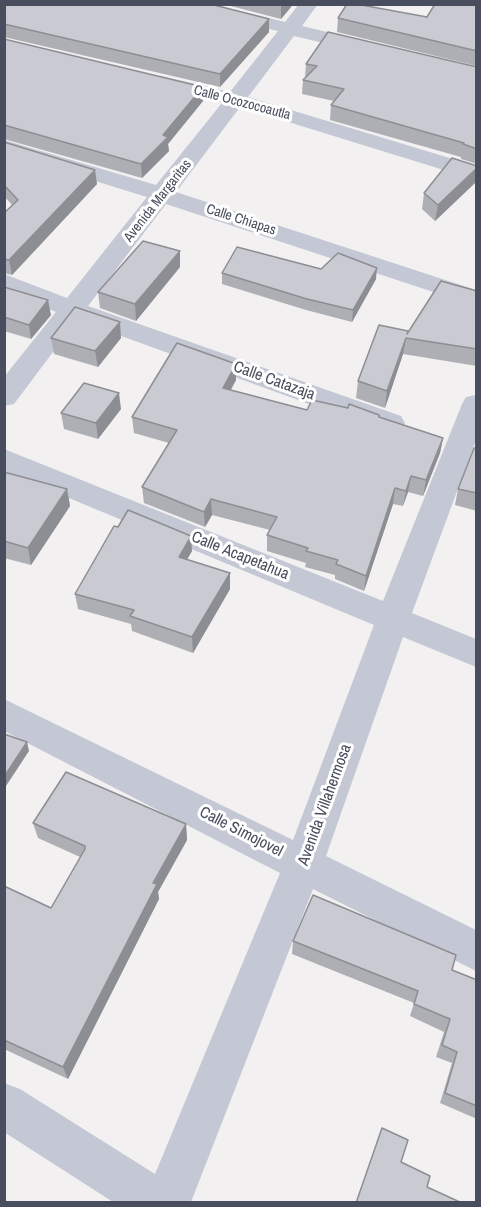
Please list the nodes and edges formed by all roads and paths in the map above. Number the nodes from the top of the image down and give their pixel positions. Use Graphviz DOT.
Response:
graph roads {
  1 [pos="187,4"];
  2 [pos="309,4"];
  3 [pos="291,30"];
  4 [pos="384,52"];
  5 [pos="144,78"];
  6 [pos="237,100"];
  7 [pos="4,146"];
  8 [pos="477,173"];
  9 [pos="163,195"];
  10 [pos="4,281"];
  11 [pos="477,298"];
  12 [pos="74,310"];
  13 [pos="4,397"];
  14 [pos="477,404"];
  15 [pos="448,443"];
  16 [pos="4,459"];
  17 [pos="393,619"];
  18 [pos="477,653"];
  19 [pos="4,714"];
  20 [pos="304,863"];
  21 [pos="477,951"];
  22 [pos="4,1105"];
  23 [pos="155,1203"];
  24 [pos="166,1203"];
  1 -- 3 [label="street"];
  2 -- 3 [label="street, Avenida Margaritas"];
  3 -- 4 [label="street"];
  3 -- 6 [label="street, Avenida Margaritas"];
  5 -- 6 [label="street, Calle Ocozocoautla"];
  6 -- 8 [label="street, Calle Ocozocoautla"];
  6 -- 9 [label="street, Avenida Margaritas"];
  7 -- 9 [label="street, Calle Chiapas"];
  9 -- 11 [label="street, Calle Chiapas"];
  9 -- 12 [label="street, Avenida Margaritas"];
  10 -- 12 [label="street, Calle Catazaja"];
  12 -- 13 [label="street, Avenida Margaritas"];
  12 -- 15 [label="street, Calle Catazaja"];
  14 -- 15 [label="street, Avenida Villahermosa"];
  15 -- 17 [label="street, Avenida Villahermosa"];
  16 -- 17 [label="street, Calle Acapetahua"];
  17 -- 18 [label="street, Calle Acapetahua"];
  17 -- 20 [label="street, Avenida Villahermosa"];
  19 -- 20 [label="street, Calle Simojovel"];
  20 -- 21 [label="street, Calle Simojovel"];
  20 -- 24 [label="street, Avenida Villahermosa"];
  22 -- 23 [label="street"];
}
